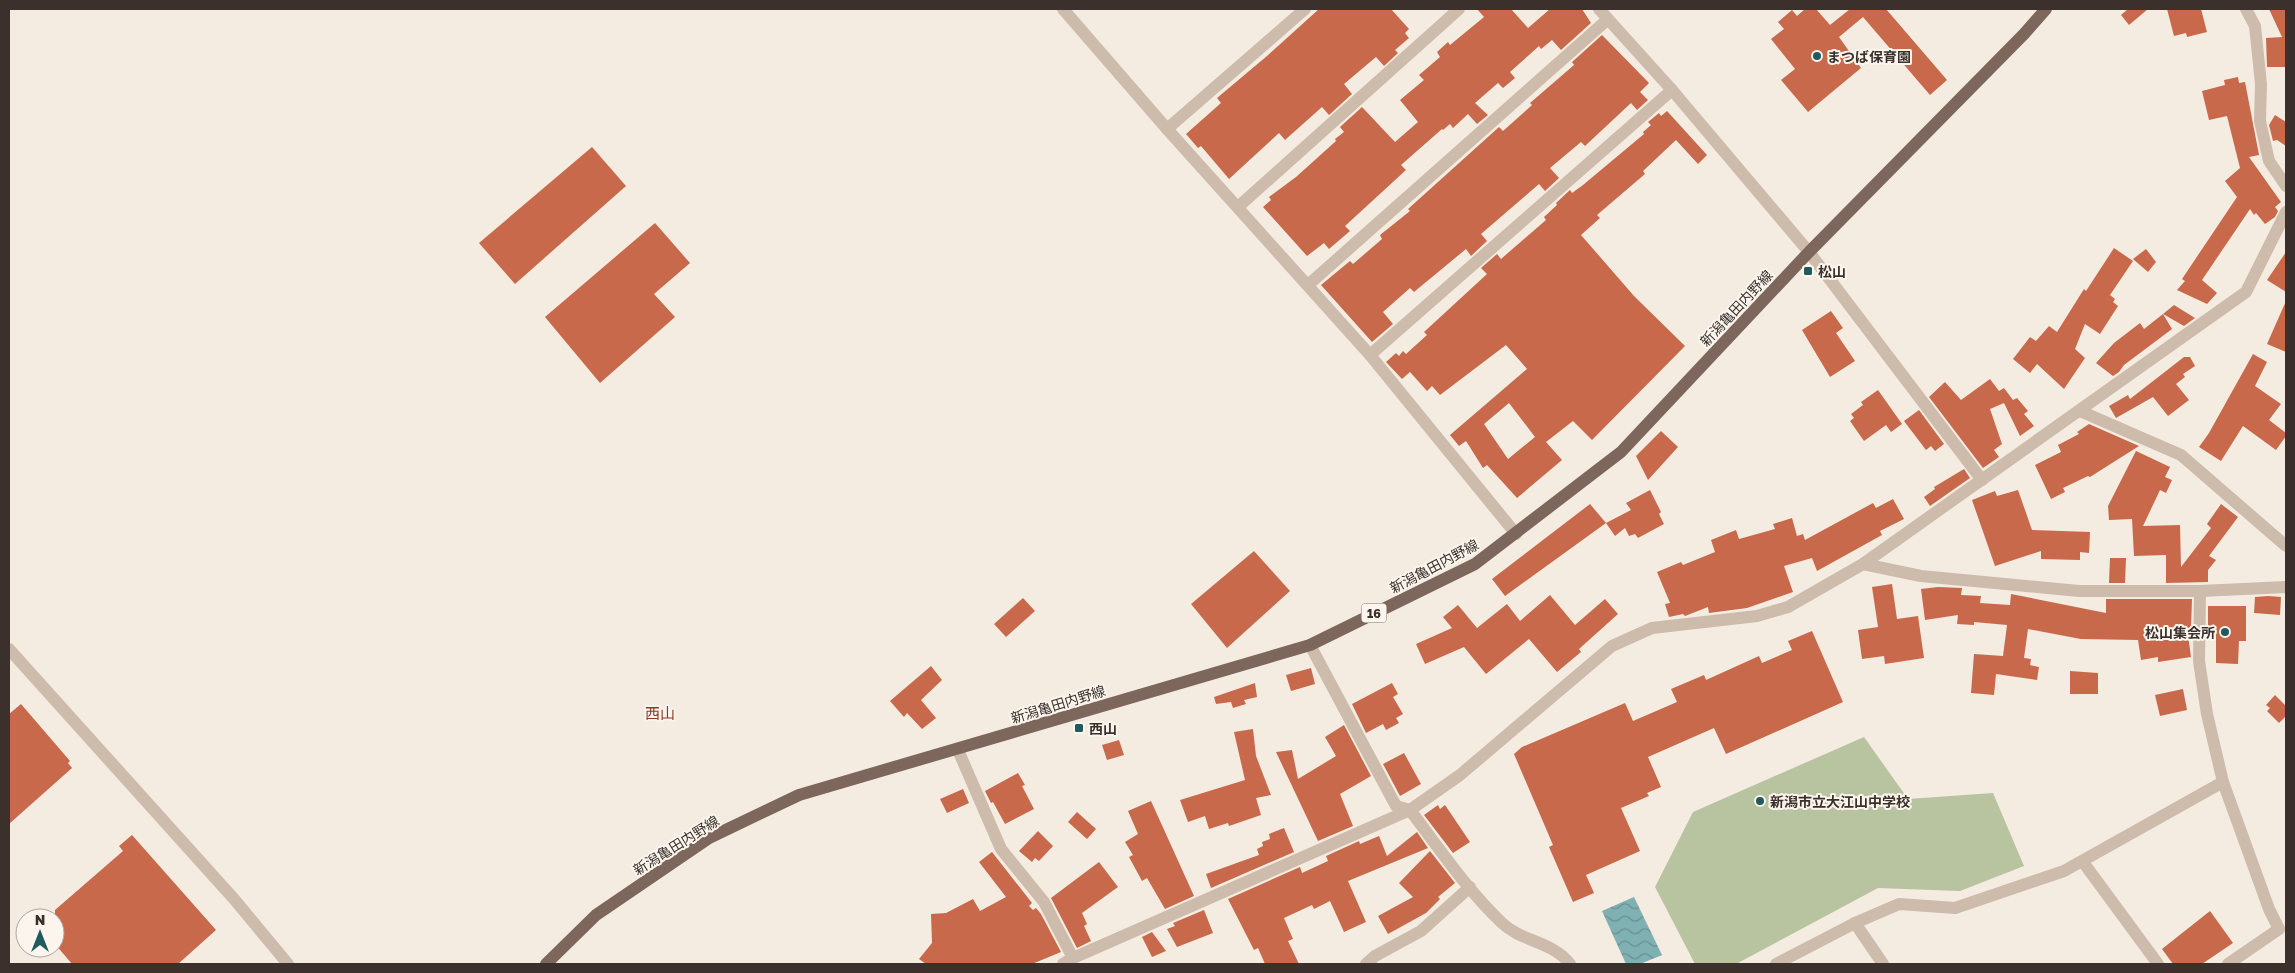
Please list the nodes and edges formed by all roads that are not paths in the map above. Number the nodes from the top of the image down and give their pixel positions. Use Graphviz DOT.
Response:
graph roads {
  1 [pos="1063,9"];
  2 [pos="1305,9"];
  3 [pos="1460,9"];
  4 [pos="1598,9"];
  5 [pos="2046,9"];
  6 [pos="2246,9"];
  7 [pos="1607,20"];
  8 [pos="1672,90"];
  9 [pos="1167,129"];
  10 [pos="2286,186"];
  11 [pos="1238,206"];
  12 [pos="2286,212"];
  13 [pos="1809,252"];
  14 [pos="1308,284"];
  15 [pos="1370,355"];
  16 [pos="2080,411"];
  17 [pos="1982,480"];
  18 [pos="1516,534"];
  19 [pos="2286,546"];
  20 [pos="1863,564"];
  21 [pos="2286,588"];
  22 [pos="2200,591"];
  23 [pos="1310,645"];
  24 [pos="9,649"];
  25 [pos="958,750"];
  26 [pos="2223,782"];
  27 [pos="1410,810"];
  28 [pos="2083,862"];
  29 [pos="1470,887"];
  30 [pos="1855,923"];
  31 [pos="1068,961"];
  32 [pos="288,964"];
  33 [pos="546,964"];
  34 [pos="1366,964"];
  35 [pos="1570,964"];
  36 [pos="1776,964"];
  37 [pos="1883,964"];
  38 [pos="2158,964"];
  39 [pos="2228,964"];
  1 -- 9 [label="street"];
  2 -- 9 [label="street"];
  3 -- 11 [label="street"];
  4 -- 7 [label="street"];
  5 -- 13 [label="main road, 新潟亀田内野線 / 16"];
  6 -- 10 [label="street"];
  7 -- 8 [label="street"];
  7 -- 14 [label="street"];
  8 -- 13 [label="street"];
  8 -- 15 [label="street"];
  9 -- 11 [label="street"];
  11 -- 14 [label="street"];
  12 -- 16 [label="street"];
  13 -- 17 [label="street"];
  13 -- 18 [label="main road, 新潟亀田内野線 / 16"];
  14 -- 15 [label="street"];
  15 -- 18 [label="street"];
  16 -- 17 [label="street"];
  16 -- 19 [label="street"];
  17 -- 20 [label="street"];
  18 -- 23 [label="main road, 新潟亀田内野線 / 16"];
  20 -- 22 [label="street"];
  20 -- 27 [label="street"];
  21 -- 22 [label="street"];
  22 -- 26 [label="street"];
  23 -- 25 [label="main road, 新潟亀田内野線 / 16"];
  23 -- 27 [label="street"];
  24 -- 32 [label="street"];
  25 -- 31 [label="street"];
  25 -- 33 [label="main road, 新潟亀田内野線 / 16"];
  26 -- 28 [label="street"];
  26 -- 39 [label="street"];
  27 -- 29 [label="street"];
  27 -- 31 [label="street"];
  28 -- 30 [label="street"];
  28 -- 38 [label="street"];
  29 -- 34 [label="street"];
  29 -- 35 [label="street"];
  30 -- 36 [label="street"];
  30 -- 37 [label="street"];
}
